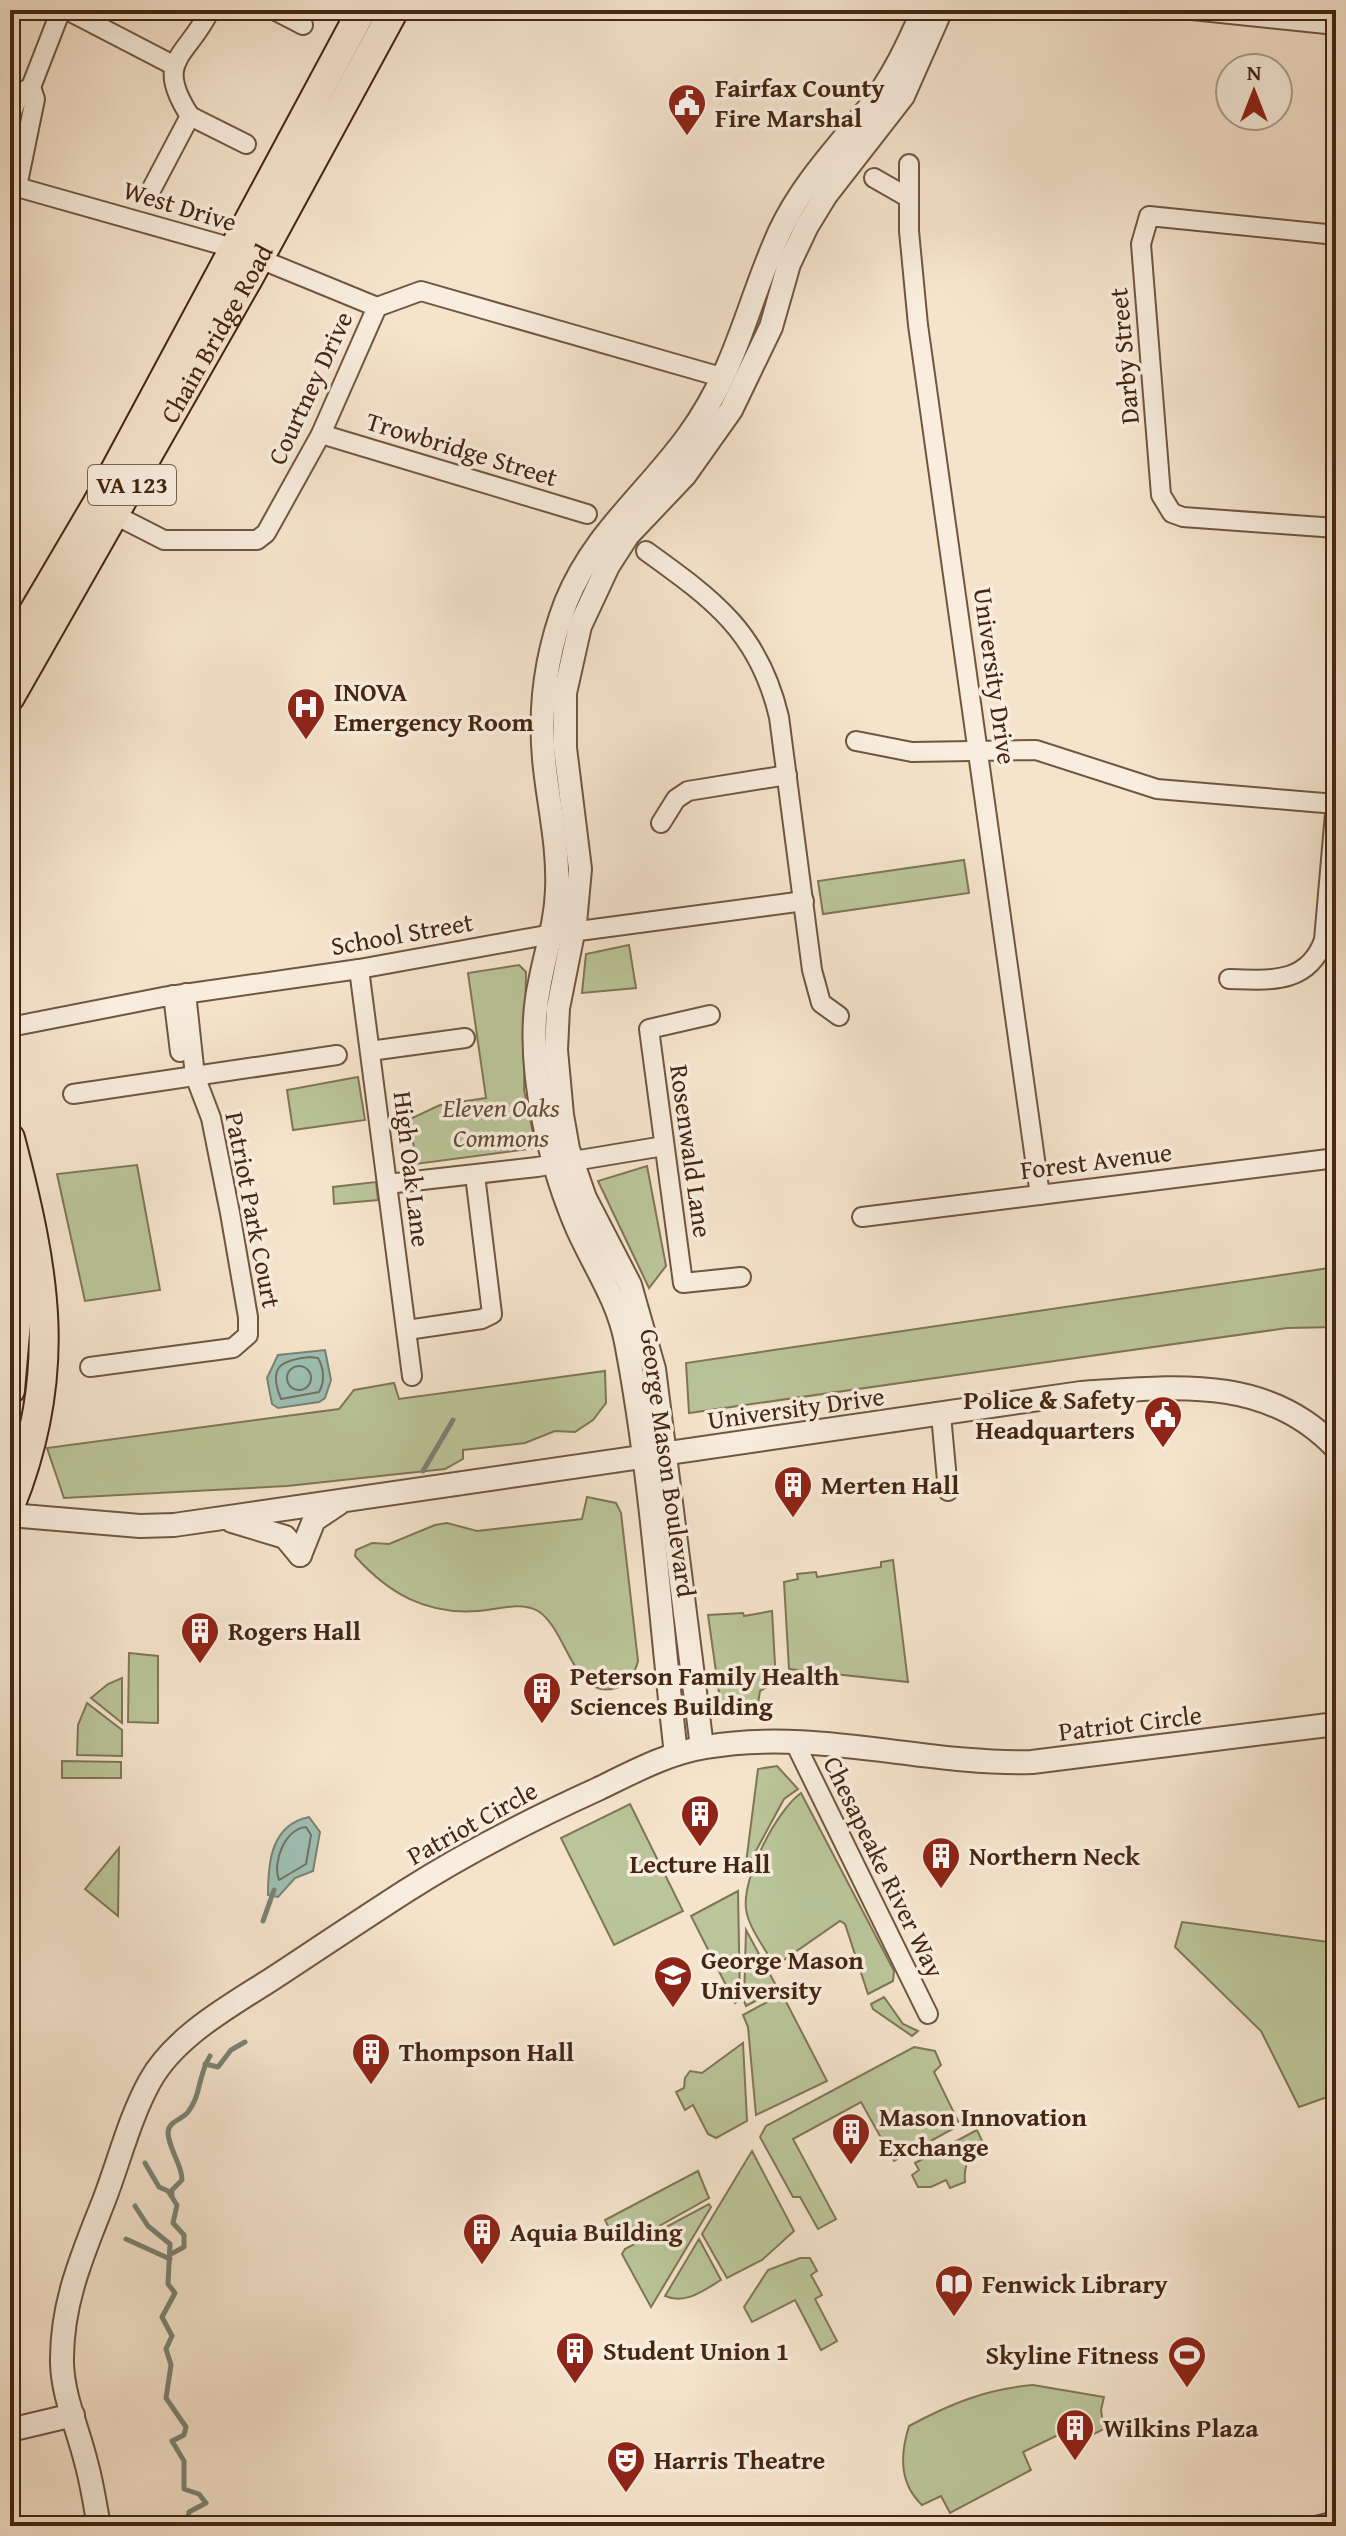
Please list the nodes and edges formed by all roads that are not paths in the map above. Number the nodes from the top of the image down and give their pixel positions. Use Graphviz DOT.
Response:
graph roads {
  1 [pos="64,10"];
  2 [pos="210,10"];
  3 [pos="274,10"];
  4 [pos="362,10"];
  5 [pos="394,10"];
  6 [pos="923,10"];
  7 [pos="941,10"];
  8 [pos="1193,10"];
  9 [pos="303,25"];
  10 [pos="1336,25"];
  11 [pos="173,65"];
  12 [pos="31,87"];
  13 [pos="190,116"];
  14 [pos="10,118"];
  15 [pos="246,144"];
  16 [pos="909,164"];
  17 [pos="874,178"];
  18 [pos="14,186"];
  19 [pos="150,192"];
  20 [pos="909,198"];
  21 [pos="1336,235"];
  22 [pos="245,254"];
  23 [pos="377,307"];
  24 [pos="714,375"];
  25 [pos="321,434"];
  26 [pos="587,514"];
  27 [pos="115,515"];
  28 [pos="1336,528"];
  29 [pos="646,551"];
  30 [pos="29,619"];
  31 [pos="10,652"];
  32 [pos="10,697"];
  33 [pos="856,741"];
  34 [pos="977,749"];
  35 [pos="787,775"];
  36 [pos="1336,803"];
  37 [pos="661,823"];
  38 [pos="804,901"];
  39 [pos="563,934"];
  40 [pos="359,969"];
  41 [pos="1229,979"];
  42 [pos="179,994"];
  43 [pos="710,1015"];
  44 [pos="839,1016"];
  45 [pos="10,1027"];
  46 [pos="465,1038"];
  47 [pos="370,1051"];
  48 [pos="337,1055"];
  49 [pos="195,1076"];
  50 [pos="73,1094"];
  51 [pos="10,1138"];
  52 [pos="664,1146"];
  53 [pos="1336,1158"];
  54 [pos="563,1162"];
  55 [pos="475,1175"];
  56 [pos="387,1184"];
  57 [pos="1040,1195"];
  58 [pos="862,1217"];
  59 [pos="10,1250"];
  60 [pos="741,1277"];
  61 [pos="407,1330"];
  62 [pos="90,1367"];
  63 [pos="412,1376"];
  64 [pos="10,1390"];
  65 [pos="941,1415"];
  66 [pos="1336,1448"];
  67 [pos="654,1456"];
  68 [pos="948,1491"];
  69 [pos="343,1501"];
  70 [pos="10,1506"];
  71 [pos="10,1515"];
  72 [pos="221,1519"];
  73 [pos="1336,1724"];
  74 [pos="794,1741"];
  75 [pos="702,1747"];
  76 [pos="676,1754"];
  77 [pos="928,2014"];
  78 [pos="73,2415"];
  79 [pos="10,2430"];
  80 [pos="1336,2521"];
  81 [pos="99,2526"];
  82 [pos="1316,2526"];
  1 -- 11 [label="street"];
  1 -- 12 [label="street"];
  2 -- 11 [label="street"];
  3 -- 9 [label="street"];
  4 -- 22 [label="main road, Chain Bridge Road / VA 123"];
  5 -- 22 [label="main road, Chain Bridge Road / VA 123"];
  6 -- 39 [label="street, George Mason Boulevard"];
  7 -- 39 [label="street, George Mason Boulevard"];
  8 -- 10 [label="street"];
  11 -- 13 [label="street"];
  12 -- 14 [label="street"];
  12 -- 18 [label="street"];
  13 -- 15 [label="street"];
  13 -- 19 [label="street"];
  16 -- 20 [label="street, University Drive"];
  17 -- 20 [label="street"];
  18 -- 22 [label="street, West Drive"];
  20 -- 34 [label="street, University Drive"];
  21 -- 28 [label="street, Darby Street"];
  22 -- 23 [label="street, West Drive"];
  22 -- 27 [label="main road, Chain Bridge Road / VA 123"];
  22 -- 30 [label="main road, Chain Bridge Road / VA 123"];
  23 -- 24 [label="street, Courtney Drive"];
  23 -- 25 [label="street, Courtney Drive"];
  25 -- 26 [label="street, Trowbridge Street"];
  25 -- 27 [label="street, Courtney Drive"];
  27 -- 30 [label="main road, Chain Bridge Road / VA 123"];
  29 -- 35 [label="street"];
  30 -- 31 [label="main road, Chain Bridge Road / VA 123"];
  30 -- 32 [label="main road, Chain Bridge Road / VA 123"];
  33 -- 34 [label="street"];
  34 -- 36 [label="street"];
  34 -- 57 [label="street, University Drive"];
  35 -- 37 [label="street"];
  35 -- 38 [label="street"];
  36 -- 41 [label="street"];
  38 -- 39 [label="street, School Street"];
  38 -- 44 [label="street"];
  39 -- 40 [label="street, School Street"];
  39 -- 54 [label="street, George Mason Boulevard"];
  40 -- 42 [label="street, School Street"];
  40 -- 47 [label="street, High Oak Lane"];
  42 -- 45 [label="street, School Street"];
  42 -- 49 [label="street, Patriot Park Court"];
  43 -- 52 [label="street, Rosenwald Lane"];
  46 -- 47 [label="street"];
  47 -- 56 [label="street, High Oak Lane"];
  48 -- 49 [label="street"];
  49 -- 50 [label="street"];
  49 -- 62 [label="street, Patriot Park Court"];
  51 -- 70 [label="main road"];
  52 -- 54 [label="street"];
  52 -- 60 [label="street, Rosenwald Lane"];
  53 -- 57 [label="street, Forest Avenue"];
  54 -- 55 [label="street"];
  54 -- 67 [label="street, George Mason Boulevard"];
  55 -- 56 [label="street"];
  55 -- 61 [label="street"];
  56 -- 61 [label="street, High Oak Lane"];
  57 -- 58 [label="street, Forest Avenue"];
  59 -- 64 [label="main road"];
  61 -- 63 [label="street, High Oak Lane"];
  65 -- 66 [label="street, University Drive"];
  65 -- 67 [label="street, University Drive"];
  65 -- 68 [label="street"];
  67 -- 69 [label="street, University Drive"];
  67 -- 75 [label="street, George Mason Boulevard"];
  67 -- 76 [label="street, George Mason Boulevard"];
  69 -- 72 [label="street, University Drive"];
  69 -- 72 [label="street"];
  71 -- 72 [label="street, University Drive"];
  73 -- 74 [label="street, Patriot Circle"];
  74 -- 75 [label="street, Patriot Circle"];
  74 -- 77 [label="street, Chesapeake River Way"];
  75 -- 76 [label="street, Patriot Circle"];
  76 -- 78 [label="street, Patriot Circle"];
  78 -- 79 [label="street"];
  78 -- 81 [label="street, Patriot Circle"];
  80 -- 82 [label="street"];
}
